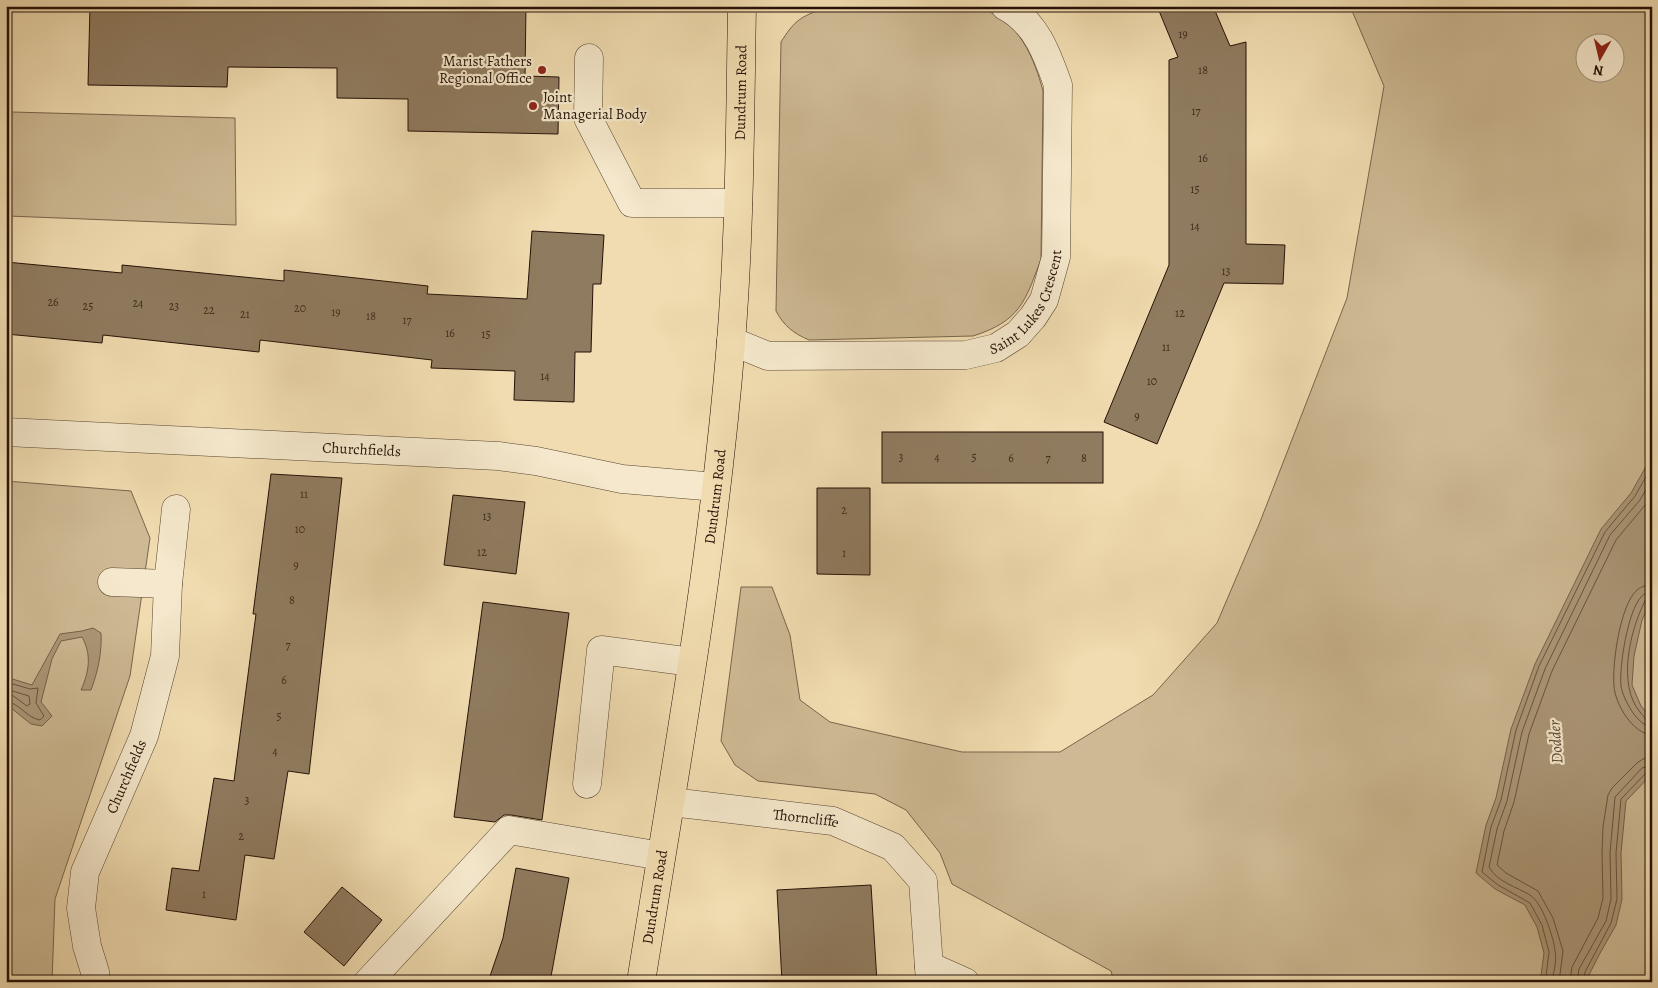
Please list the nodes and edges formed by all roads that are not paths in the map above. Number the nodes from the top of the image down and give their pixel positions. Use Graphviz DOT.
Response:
graph roads {
  1 [pos="742,6"];
  2 [pos="1005,6"];
  3 [pos="589,58"];
  4 [pos="738,203"];
  5 [pos="731,341"];
  6 [pos="6,432"];
  7 [pos="716,487"];
  8 [pos="176,509"];
  9 [pos="112,582"];
  10 [pos="168,584"];
  11 [pos="692,662"];
  12 [pos="587,784"];
  13 [pos="671,802"];
  14 [pos="661,856"];
  15 [pos="929,974"];
  16 [pos="96,982"];
  17 [pos="368,982"];
  18 [pos="641,982"];
  19 [pos="964,982"];
  1 -- 4 [label="main road, Dundrum Road"];
  2 -- 5 [label="street, Saint Lukes Crescent"];
  3 -- 4 [label="street"];
  4 -- 5 [label="main road, Dundrum Road"];
  5 -- 7 [label="main road, Dundrum Road"];
  6 -- 7 [label="street, Churchfields"];
  7 -- 11 [label="main road, Dundrum Road"];
  8 -- 10 [label="street, Churchfields"];
  9 -- 10 [label="street"];
  10 -- 16 [label="street, Churchfields"];
  11 -- 12 [label="street"];
  11 -- 13 [label="main road, Dundrum Road"];
  13 -- 14 [label="main road, Dundrum Road"];
  13 -- 15 [label="street, Thorncliffe"];
  14 -- 17 [label="street"];
  14 -- 18 [label="main road, Dundrum Road"];
  15 -- 19 [label="street"];
}
